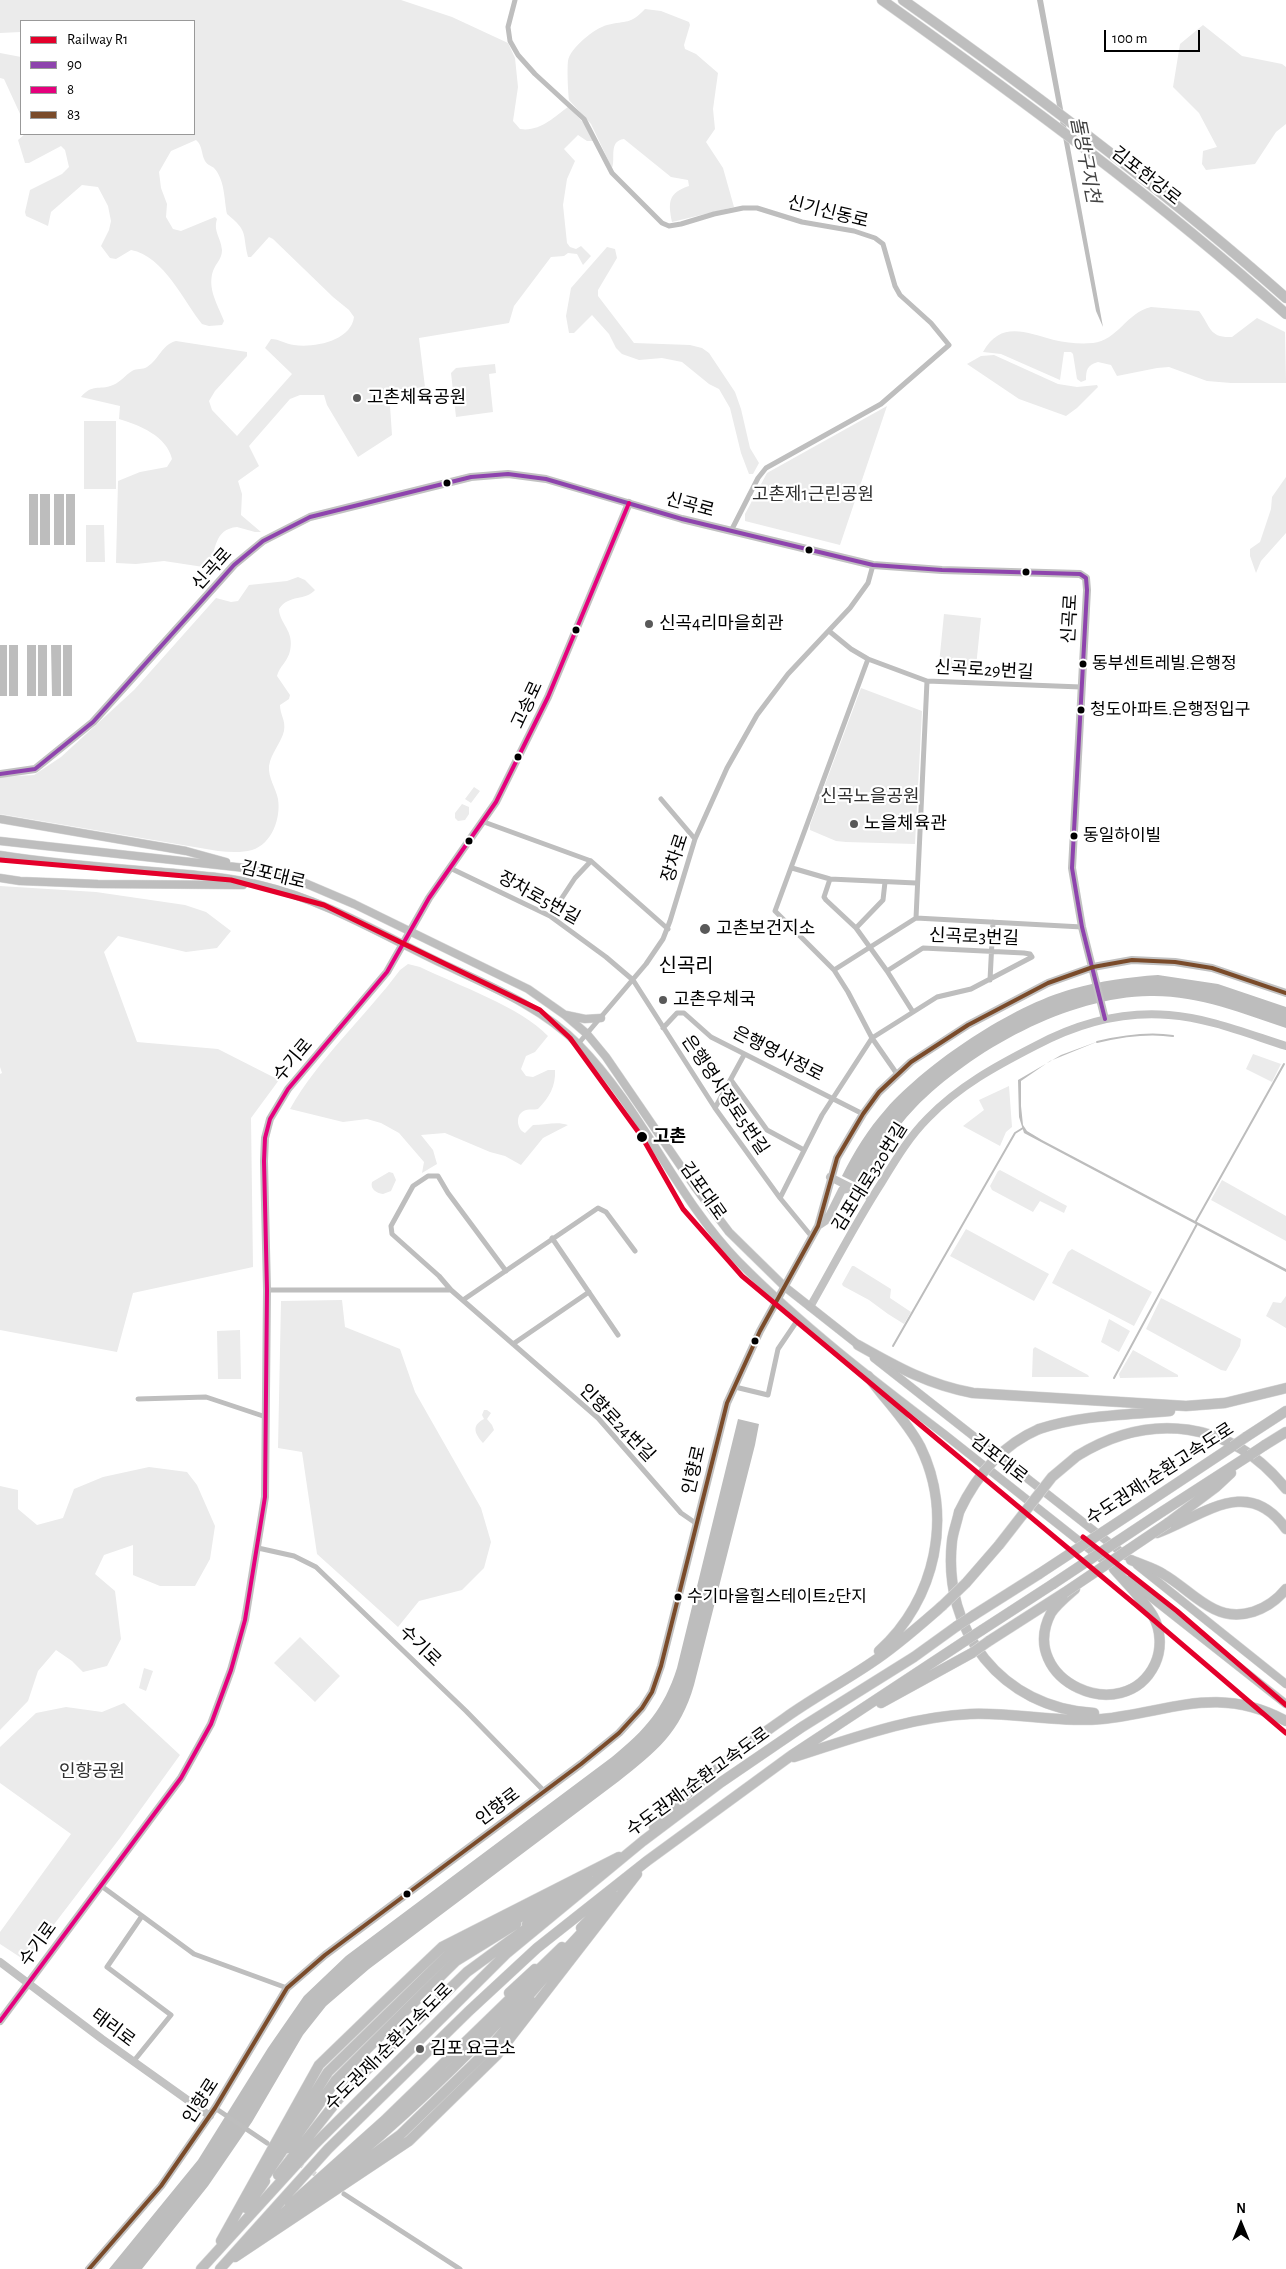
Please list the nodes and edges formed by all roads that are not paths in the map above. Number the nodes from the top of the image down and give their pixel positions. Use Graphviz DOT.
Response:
graph roads {
  1 [pos="515,0"];
  2 [pos="882,0"];
  3 [pos="903,0"];
  4 [pos="1286,298"];
  5 [pos="1286,314"];
  6 [pos="629,503"];
  7 [pos="731,531"];
  8 [pos="873,566"];
  9 [pos="829,631"];
  10 [pos="868,659"];
  11 [pos="927,681"];
  12 [pos="1081,687"];
  13 [pos="0,774"];
  14 [pos="661,799"];
  15 [pos="0,819"];
  16 [pos="484,822"];
  17 [pos="695,839"];
  18 [pos="0,841"];
  19 [pos="0,855"];
  20 [pos="591,861"];
  21 [pos="245,868"];
  22 [pos="450,868"];
  23 [pos="792,868"];
  24 [pos="0,878"];
  25 [pos="830,879"];
  26 [pos="885,882"];
  27 [pos="916,883"];
  28 [pos="259,884"];
  29 [pos="550,916"];
  30 [pos="916,918"];
  31 [pos="993,922"];
  32 [pos="1082,927"];
  33 [pos="856,928"];
  34 [pos="668,929"];
  35 [pos="409,932"];
  36 [pos="403,945"];
  37 [pos="872,947"];
  38 [pos="992,952"];
  39 [pos="834,970"];
  40 [pos="1093,970"];
  41 [pos="887,971"];
  42 [pos="633,980"];
  43 [pos="990,980"];
  44 [pos="1286,993"];
  45 [pos="913,1012"];
  46 [pos="565,1014"];
  47 [pos="1104,1015"];
  48 [pos="601,1018"];
  49 [pos="663,1028"];
  50 [pos="587,1034"];
  51 [pos="872,1038"];
  52 [pos="578,1044"];
  53 [pos="1286,1046"];
  54 [pos="744,1054"];
  55 [pos="897,1074"];
  56 [pos="731,1080"];
  57 [pos="832,1098"];
  58 [pos="715,1108"];
  59 [pos="863,1114"];
  60 [pos="804,1150"];
  61 [pos="830,1177"];
  62 [pos="852,1188"];
  63 [pos="780,1198"];
  64 [pos="872,1198"];
  65 [pos="818,1226"];
  66 [pos="812,1237"];
  67 [pos="552,1238"];
  68 [pos="635,1251"];
  69 [pos="506,1271"];
  70 [pos="785,1287"];
  71 [pos="267,1290"];
  72 [pos="451,1290"];
  73 [pos="589,1292"];
  74 [pos="463,1300"];
  75 [pos="778,1300"];
  76 [pos="810,1307"];
  77 [pos="799,1318"];
  78 [pos="618,1335"];
  79 [pos="513,1344"];
  80 [pos="858,1345"];
  81 [pos="868,1376"];
  82 [pos="735,1387"];
  83 [pos="1286,1388"];
  84 [pos="138,1399"];
  85 [pos="1225,1403"];
  86 [pos="1286,1411"];
  87 [pos="266,1417"];
  88 [pos="1286,1432"];
  89 [pos="1250,1455"];
  90 [pos="1286,1489"];
  91 [pos="697,1524"];
  92 [pos="1171,1525"];
  93 [pos="1286,1529"];
  94 [pos="258,1548"];
  95 [pos="1131,1560"];
  96 [pos="1114,1569"];
  97 [pos="1286,1589"];
  98 [pos="1066,1594"];
  99 [pos="852,1675"];
  100 [pos="1286,1684"];
  101 [pos="1286,1704"];
  102 [pos="1129,1715"];
  103 [pos="1286,1721"];
  104 [pos="823,1734"];
  105 [pos="783,1761"];
  106 [pos="545,1792"];
  107 [pos="635,1848"];
  108 [pos="648,1861"];
  109 [pos="100,1884"];
  110 [pos="142,1916"];
  111 [pos="0,1962"];
  112 [pos="28,1983"];
  113 [pos="287,1988"];
  114 [pos="0,2021"];
  115 [pos="133,2062"];
  116 [pos="215,2108"];
  117 [pos="210,2116"];
  118 [pos="267,2143"];
  119 [pos="344,2194"];
  120 [pos="212,2257"];
  121 [pos="222,2267"];
  122 [pos="89,2269"];
  123 [pos="201,2269"];
  124 [pos="460,2269"];
  1 -- 7 [label="street, 신기신동로"];
  2 -- 5 [label="highway, 김포한강로"];
  3 -- 4 [label="highway, 김포한강로"];
  6 -- 7 [label="street, 신곡로"];
  6 -- 13 [label="street, 신곡로"];
  6 -- 16 [label="street, 고송로"];
  7 -- 8 [label="street, 신곡로"];
  8 -- 9 [label="street"];
  8 -- 12 [label="street, 신곡로"];
  9 -- 10 [label="street, 신곡로29번길"];
  9 -- 17 [label="street, 장차로"];
  10 -- 11 [label="street, 신곡로29번길"];
  10 -- 23 [label="street"];
  11 -- 12 [label="street, 신곡로29번길"];
  11 -- 27 [label="street, 신곡로3번길"];
  12 -- 32 [label="street, 신곡로"];
  14 -- 17 [label="street"];
  15 -- 21 [label="main road"];
  16 -- 20 [label="street"];
  16 -- 22 [label="street, 고송로"];
  17 -- 34 [label="street, 장차로"];
  18 -- 21 [label="main road, 김포대로"];
  19 -- 28 [label="main road, 김포대로"];
  20 -- 29 [label="street"];
  20 -- 34 [label="street"];
  21 -- 35 [label="main road, 김포대로"];
  22 -- 29 [label="street, 장차로5번길"];
  22 -- 35 [label="street, 고송로"];
  23 -- 25 [label="street"];
  23 -- 39 [label="street"];
  24 -- 28 [label="main road"];
  25 -- 26 [label="street"];
  25 -- 33 [label="street"];
  26 -- 27 [label="street"];
  26 -- 33 [label="street"];
  27 -- 30 [label="street, 신곡로3번길"];
  28 -- 36 [label="main road, 김포대로"];
  29 -- 42 [label="street, 장차로5번길"];
  30 -- 31 [label="street, 신곡로3번길"];
  30 -- 37 [label="street, 신곡로3번길"];
  31 -- 32 [label="street, 신곡로3번길"];
  31 -- 38 [label="street"];
  32 -- 40 [label="street, 신곡로"];
  33 -- 37 [label="street"];
  34 -- 42 [label="street, 장차로"];
  35 -- 36 [label="street, 수기로"];
  35 -- 46 [label="main road, 김포대로"];
  36 -- 52 [label="main road, 김포대로"];
  36 -- 71 [label="street, 수기로"];
  37 -- 39 [label="street, 신곡로3번길"];
  37 -- 41 [label="street"];
  38 -- 41 [label="street, 신곡로3번길"];
  38 -- 43 [label="street"];
  38 -- 43 [label="street, 신곡로3번길"];
  39 -- 51 [label="street"];
  40 -- 44 [label="street"];
  40 -- 47 [label="street, 신곡로"];
  40 -- 55 [label="street"];
  41 -- 45 [label="street"];
  42 -- 48 [label="street, 장차로"];
  42 -- 49 [label="street, 은행영사정로5번길"];
  43 -- 45 [label="street, 신곡로3번길"];
  45 -- 51 [label="street, 신곡로3번길"];
  46 -- 48 [label="main road"];
  46 -- 50 [label="main road, 김포대로"];
  47 -- 53 [label="street, 김포대로320번길"];
  47 -- 64 [label="street, 김포대로320번길"];
  48 -- 50 [label="street, 장차로"];
  49 -- 54 [label="street, 은행영사정로"];
  49 -- 58 [label="street, 은행영사정로5번길"];
  50 -- 52 [label="street, 장차로"];
  50 -- 70 [label="main road, 김포대로"];
  51 -- 55 [label="street"];
  51 -- 57 [label="street"];
  52 -- 75 [label="main road, 김포대로"];
  54 -- 56 [label="street"];
  54 -- 57 [label="street, 은행영사정로"];
  55 -- 59 [label="street"];
  56 -- 58 [label="street"];
  56 -- 60 [label="street, 은행영사정로5번길"];
  57 -- 59 [label="street, 은행영사정로"];
  57 -- 60 [label="street"];
  58 -- 63 [label="street, 은행영사정로5번길"];
  59 -- 61 [label="street"];
  60 -- 63 [label="street"];
  61 -- 62 [label="street"];
  61 -- 65 [label="street"];
  62 -- 64 [label="street"];
  62 -- 65 [label="street"];
  63 -- 66 [label="street, 은행영사정로5번길"];
  64 -- 76 [label="street, 김포대로320번길"];
  65 -- 66 [label="street"];
  66 -- 70 [label="street"];
  67 -- 68 [label="street"];
  67 -- 69 [label="street"];
  67 -- 73 [label="street"];
  69 -- 72 [label="street, 인향로24번길"];
  69 -- 74 [label="street"];
  70 -- 75 [label="street, 인향로"];
  70 -- 76 [label="main road, 김포대로"];
  71 -- 72 [label="street"];
  71 -- 87 [label="street, 수기로"];
  72 -- 74 [label="street, 인향로24번길"];
  73 -- 78 [label="street"];
  73 -- 79 [label="street"];
  74 -- 79 [label="street, 인향로24번길"];
  75 -- 77 [label="main road, 김포대로"];
  75 -- 82 [label="street, 인향로"];
  76 -- 80 [label="main road, 김포대로"];
  77 -- 81 [label="main road, 김포대로"];
  77 -- 82 [label="street"];
  79 -- 91 [label="street, 인향로24번길"];
  80 -- 85 [label="highway"];
  80 -- 95 [label="main road, 김포대로"];
  81 -- 96 [label="main road, 김포대로"];
  81 -- 99 [label="highway"];
  82 -- 91 [label="street, 인향로"];
  83 -- 85 [label="highway"];
  84 -- 87 [label="street"];
  85 -- 102 [label="highway, bridge"];
  86 -- 107 [label="highway, 수도권제1순환고속도로, bridge"];
  87 -- 94 [label="street, 수기로"];
  88 -- 89 [label="highway, 수도권제1순환고속도로, bridge"];
  89 -- 92 [label="highway"];
  89 -- 104 [label="highway, 수도권제1순환고속도로, bridge"];
  90 -- 99 [label="highway, bridge"];
  91 -- 106 [label="street, 인향로"];
  92 -- 93 [label="highway"];
  92 -- 98 [label="highway, bridge"];
  94 -- 106 [label="street, 수기로"];
  94 -- 109 [label="street, 수기로"];
  95 -- 97 [label="highway"];
  95 -- 100 [label="main road, 김포대로"];
  96 -- 98 [label="highway"];
  96 -- 101 [label="main road, 김포대로"];
  98 -- 104 [label="highway, bridge"];
  99 -- 107 [label="highway"];
  102 -- 103 [label="highway"];
  102 -- 105 [label="highway"];
  104 -- 105 [label="highway, 수도권제1순환고속도로"];
  105 -- 108 [label="highway, 수도권제1순환고속도로"];
  106 -- 113 [label="street, 인향로"];
  107 -- 120 [label="highway, 수도권제1순환고속도로"];
  107 -- 120 [label="highway"];
  107 -- 120 [label="highway"];
  107 -- 120 [label="highway"];
  108 -- 121 [label="highway"];
  108 -- 121 [label="highway, 수도권제1순환고속도로"];
  108 -- 121 [label="highway"];
  108 -- 121 [label="highway"];
  109 -- 110 [label="street"];
  109 -- 112 [label="street, 수기로"];
  110 -- 113 [label="street"];
  110 -- 115 [label="street"];
  111 -- 112 [label="street, 태리로"];
  112 -- 114 [label="street, 수기로"];
  112 -- 115 [label="street, 태리로"];
  113 -- 116 [label="street, 인향로"];
  115 -- 117 [label="street, 태리로"];
  116 -- 117 [label="street, 인향로"];
  116 -- 118 [label="street"];
  117 -- 122 [label="street, 인향로"];
  119 -- 124 [label="street"];
  120 -- 123 [label="highway, 수도권제1순환고속도로"];
}
